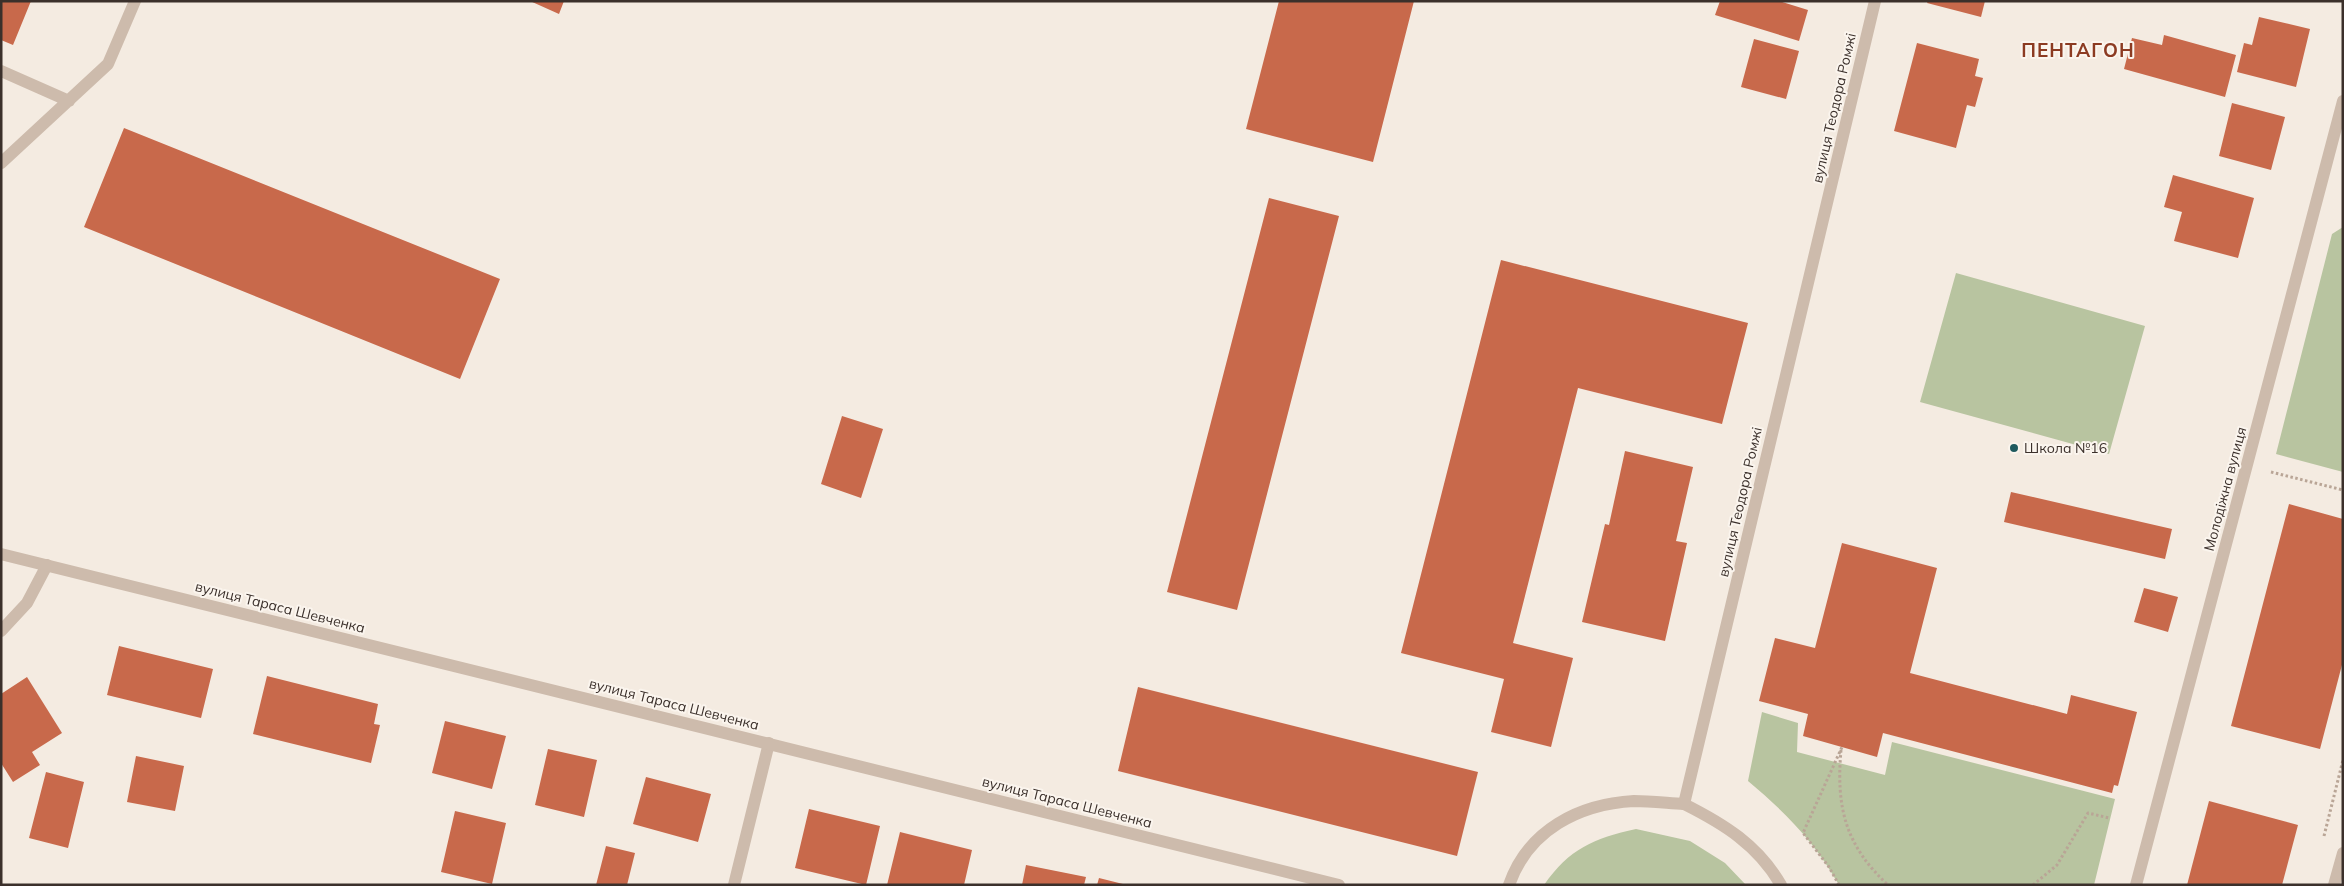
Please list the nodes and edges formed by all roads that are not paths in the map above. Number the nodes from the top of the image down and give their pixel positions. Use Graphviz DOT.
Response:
graph roads {
  1 [pos="135,1"];
  2 [pos="1875,1"];
  3 [pos="1,72"];
  4 [pos="69,101"];
  5 [pos="2343,101"];
  6 [pos="1,162"];
  7 [pos="1,554"];
  8 [pos="47,565"];
  9 [pos="1,631"];
  10 [pos="769,743"];
  11 [pos="1684,804"];
  12 [pos="2343,852"];
  13 [pos="734,885"];
  14 [pos="1338,885"];
  15 [pos="1509,885"];
  16 [pos="1781,885"];
  17 [pos="2136,885"];
  18 [pos="2334,885"];
  1 -- 4 [label="street"];
  2 -- 11 [label="street, вулиця Теодора Ромжі"];
  3 -- 4 [label="street"];
  4 -- 6 [label="street"];
  5 -- 17 [label="street, Молодіжна вулиця"];
  7 -- 8 [label="street, вулиця Тараса Шевченка"];
  8 -- 9 [label="street"];
  8 -- 10 [label="street, вулиця Тараса Шевченка"];
  10 -- 13 [label="street"];
  10 -- 14 [label="street, вулиця Тараса Шевченка"];
  11 -- 15 [label="street"];
  11 -- 16 [label="street"];
  12 -- 18 [label="street"];
}
